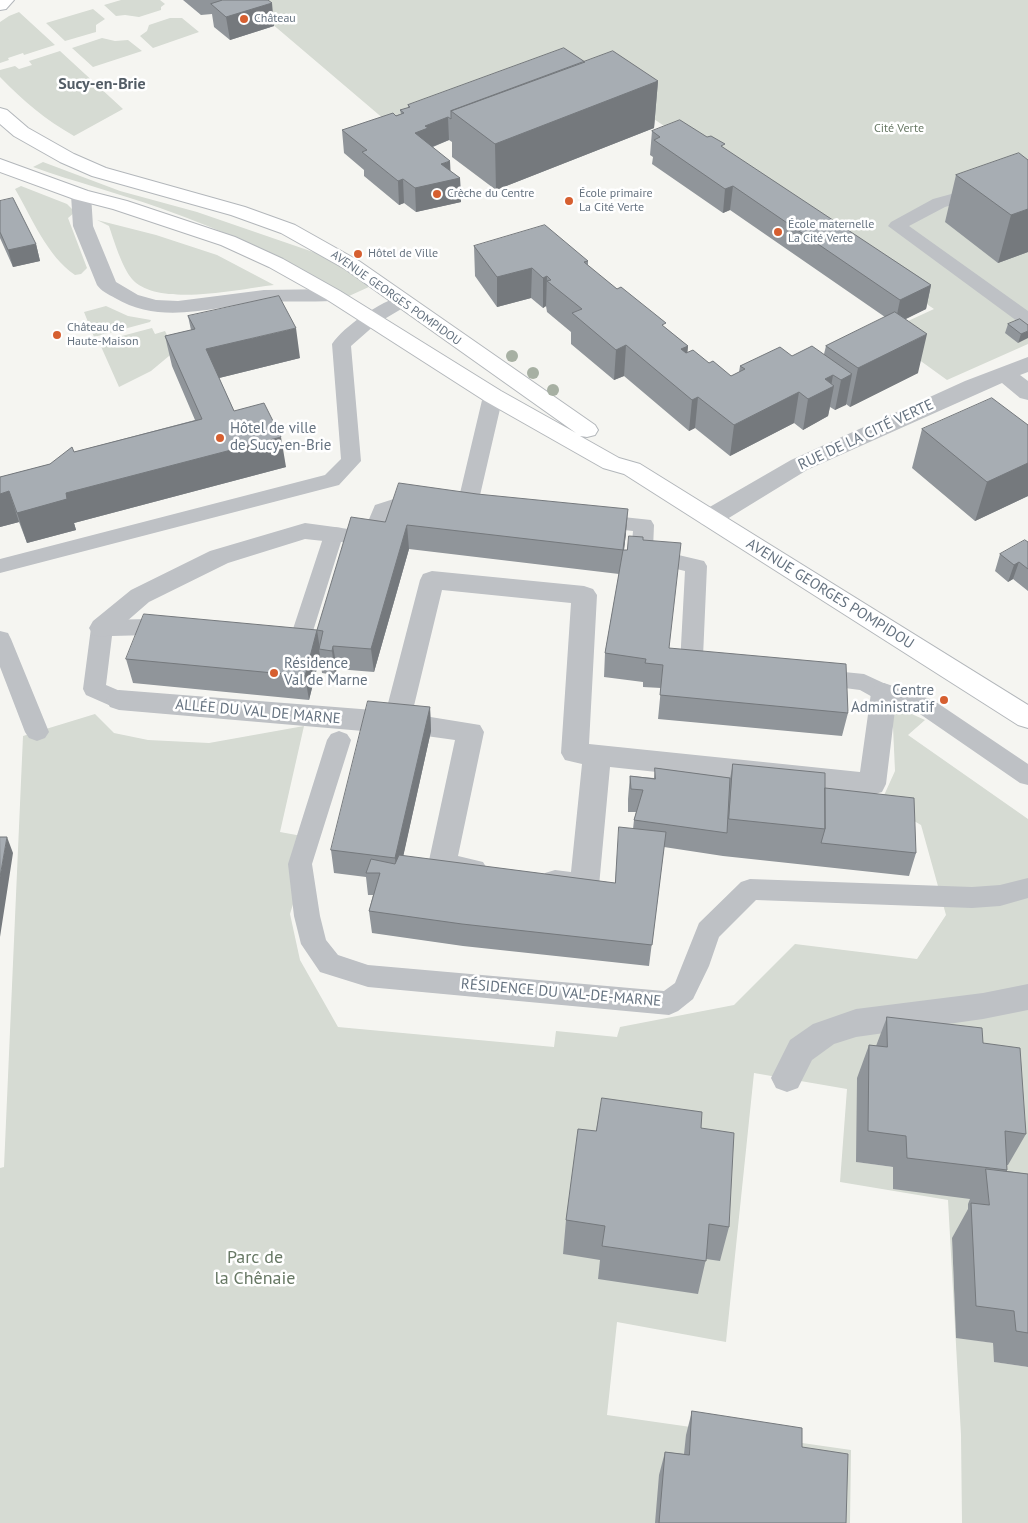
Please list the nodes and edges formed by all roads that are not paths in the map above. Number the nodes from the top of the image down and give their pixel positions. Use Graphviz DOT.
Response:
graph roads {
  1 [pos="6,0"];
  2 [pos="0,5"];
  3 [pos="0,114"];
  4 [pos="9,137"];
  5 [pos="0,165"];
  6 [pos="1028,191"];
  7 [pos="80,195"];
  8 [pos="333,295"];
  9 [pos="402,301"];
  10 [pos="369,320"];
  11 [pos="1028,320"];
  12 [pos="1028,364"];
  13 [pos="1004,373"];
  14 [pos="1028,393"];
  15 [pos="493,396"];
  16 [pos="632,469"];
  17 [pos="451,508"];
  18 [pos="496,513"];
  19 [pos="710,518"];
  20 [pos="575,519"];
  21 [pos="334,534"];
  22 [pos="0,566"];
  23 [pos="102,628"];
  24 [pos="187,630"];
  25 [pos="262,637"];
  26 [pos="0,639"];
  27 [pos="730,668"];
  28 [pos="797,675"];
  29 [pos="884,693"];
  30 [pos="119,700"];
  31 [pos="1028,718"];
  32 [pos="397,722"];
  33 [pos="37,732"];
  34 [pos="339,740"];
  35 [pos="597,755"];
  36 [pos="1028,776"];
  37 [pos="499,874"];
  38 [pos="527,878"];
  39 [pos="1028,888"];
  40 [pos="1028,997"];
  41 [pos="787,1078"];
  1 -- 2 [label="street"];
  3 -- 4 [label="street, AVENUE GEORGES POMPIDOU"];
  4 -- 9 [label="street, AVENUE GEORGES POMPIDOU"];
  5 -- 7 [label="street, AVENUE GEORGES POMPIDOU"];
  6 -- 11 [label="lane"];
  7 -- 8 [label="street, AVENUE GEORGES POMPIDOU"];
  7 -- 8 [label="street"];
  8 -- 10 [label="street, AVENUE GEORGES POMPIDOU"];
  9 -- 10 [label="lane"];
  9 -- 16 [label="street, AVENUE GEORGES POMPIDOU"];
  10 -- 15 [label="street, AVENUE GEORGES POMPIDOU"];
  10 -- 22 [label="lane"];
  12 -- 13 [label="street, RUE DE LA CITÉ VERTE"];
  13 -- 14 [label="street"];
  13 -- 19 [label="street, RUE DE LA CITÉ VERTE"];
  15 -- 16 [label="street, AVENUE GEORGES POMPIDOU"];
  15 -- 17 [label="lane"];
  16 -- 19 [label="street, AVENUE GEORGES POMPIDOU"];
  17 -- 18 [label="lane"];
  17 -- 21 [label="lane"];
  19 -- 31 [label="street, AVENUE GEORGES POMPIDOU"];
  20 -- 27 [label="lane"];
  21 -- 23 [label="street"];
  21 -- 25 [label="lane"];
  23 -- 24 [label="lane"];
  23 -- 30 [label="lane"];
  26 -- 33 [label="lane"];
  28 -- 29 [label="lane"];
  29 -- 35 [label="street"];
  29 -- 36 [label="lane"];
  30 -- 32 [label="street, ALLÉE DU VAL DE MARNE"];
  32 -- 35 [label="street"];
  32 -- 37 [label="street, ALLÉE DU VAL DE MARNE"];
  34 -- 39 [label="lane, RÉSIDENCE DU VAL-DE-MARNE"];
  35 -- 38 [label="street"];
  40 -- 41 [label="street"];
}
